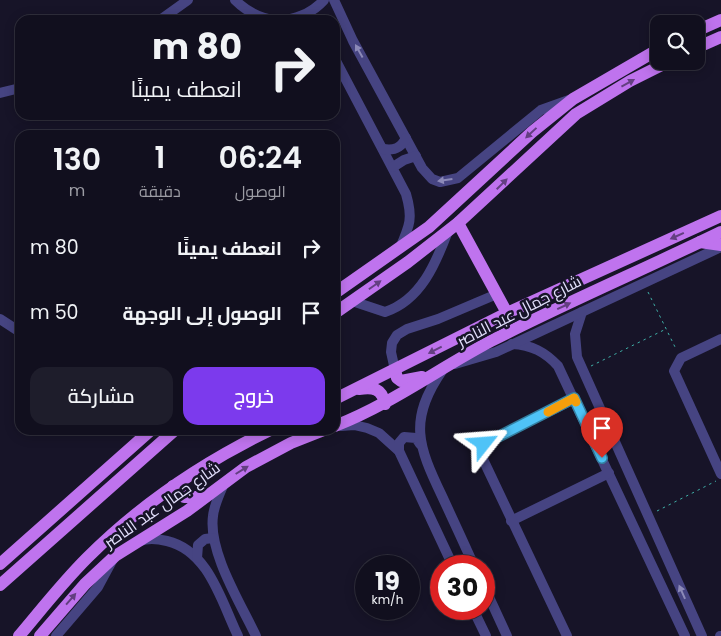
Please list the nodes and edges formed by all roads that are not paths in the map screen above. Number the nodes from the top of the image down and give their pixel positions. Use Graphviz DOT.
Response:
graph roads {
  1 [pos="188,0"];
  2 [pos="236,0"];
  3 [pos="324,0"];
  4 [pos="334,0"];
  5 [pos="167,15"];
  6 [pos="256,15"];
  7 [pos="304,15"];
  8 [pos="721,20"];
  9 [pos="705,27"];
  10 [pos="721,37"];
  11 [pos="705,44"];
  12 [pos="650,54"];
  13 [pos="340,68"];
  14 [pos="652,70"];
  15 [pos="15,89"];
  16 [pos="0,93"];
  17 [pos="573,99"];
  18 [pos="406,138"];
  19 [pos="383,149"];
  20 [pos="416,156"];
  21 [pos="393,167"];
  22 [pos="721,216"];
  23 [pos="453,227"];
  24 [pos="721,232"];
  25 [pos="700,242"];
  26 [pos="721,246"];
  27 [pos="399,249"];
  28 [pos="340,290"];
  29 [pos="496,294"];
  30 [pos="352,302"];
  31 [pos="340,310"];
  32 [pos="582,312"];
  33 [pos="507,313"];
  34 [pos="0,318"];
  35 [pos="15,328"];
  36 [pos="721,339"];
  37 [pos="512,344"];
  38 [pos="444,369"];
  39 [pos="395,370"];
  40 [pos="582,370"];
  41 [pos="430,376"];
  42 [pos="564,377"];
  43 [pos="353,390"];
  44 [pos="340,396"];
  45 [pos="574,398"];
  46 [pos="385,404"];
  47 [pos="340,424"];
  48 [pos="340,426"];
  49 [pos="145,435"];
  50 [pos="169,435"];
  51 [pos="260,435"];
  52 [pos="313,435"];
  53 [pos="420,444"];
  54 [pos="399,451"];
  55 [pos="609,473"];
  56 [pos="721,474"];
  57 [pos="225,481"];
  58 [pos="173,486"];
  59 [pos="206,496"];
  60 [pos="512,520"];
  61 [pos="213,538"];
  62 [pos="132,545"];
  63 [pos="448,555"];
  64 [pos="469,555"];
  65 [pos="116,556"];
  66 [pos="197,558"];
  67 [pos="0,564"];
  68 [pos="672,569"];
  69 [pos="657,576"];
  70 [pos="0,585"];
  71 [pos="495,610"];
  72 [pos="478,620"];
  73 [pos="66,624"];
  74 [pos="18,636"];
  75 [pos="40,636"];
  76 [pos="56,636"];
  77 [pos="66,636"];
  78 [pos="238,636"];
  79 [pos="256,636"];
  80 [pos="486,636"];
  81 [pos="507,636"];
  82 [pos="567,636"];
  83 [pos="684,636"];
  84 [pos="702,636"];
  1 -- 5 [label="street"];
  2 -- 6 [label="street"];
  3 -- 7 [label="street"];
  18 -- 4 [label="street, one-way"];
  8 -- 9 [label="main road"];
  10 -- 11 [label="main road"];
  12 -- 17 [label="main road"];
  13 -- 19 [label="street"];
  23 -- 14 [label="main road, one-way"];
  15 -- 16 [label="street"];
  17 -- 20 [label="street, one-way"];
  17 -- 27 [label="main road, one-way"];
  18 -- 19 [label="street"];
  18 -- 20 [label="street"];
  19 -- 21 [label="street"];
  20 -- 21 [label="street"];
  21 -- 27 [label="street"];
  22 -- 33 [label="main road, شارع جمال عبد الناصر, one-way"];
  23 -- 29 [label="main road"];
  30 -- 23 [label="main road, one-way"];
  23 -- 30 [label="street"];
  24 -- 25 [label="main road, شارع جمال عبد الناصر"];
  25 -- 26 [label="main road"];
  38 -- 25 [label="main road, شارع جمال عبد الناصر, one-way"];
  26 -- 32 [label="street"];
  27 -- 28 [label="main road"];
  29 -- 33 [label="main road"];
  29 -- 39 [label="street"];
  30 -- 31 [label="main road"];
  32 -- 37 [label="street"];
  32 -- 40 [label="street"];
  33 -- 39 [label="main road, شارع جمال عبد الناصر, one-way"];
  34 -- 35 [label="street"];
  36 -- 56 [label="street"];
  37 -- 38 [label="street"];
  37 -- 42 [label="street"];
  38 -- 41 [label="main road, شارع جمال عبد الناصر"];
  38 -- 53 [label="street"];
  39 -- 41 [label="main road"];
  39 -- 43 [label="main road, شارع جمال عبد الناصر"];
  40 -- 42 [label="street"];
  40 -- 68 [label="street"];
  41 -- 46 [label="main road, شارع جمال عبد الناصر"];
  42 -- 45 [label="street"];
  43 -- 44 [label="main road, شارع جمال عبد الناصر"];
  43 -- 46 [label="main road"];
  45 -- 55 [label="street"];
  45 -- 60 [label="street"];
  46 -- 47 [label="main road, شارع جمال عبد الناصر"];
  48 -- 54 [label="street"];
  49 -- 67 [label="main road"];
  50 -- 70 [label="main road"];
  51 -- 58 [label="main road, شارع جمال عبد الناصر"];
  57 -- 52 [label="main road, شارع جمال عبد الناصر, one-way"];
  53 -- 54 [label="street"];
  53 -- 64 [label="street"];
  54 -- 63 [label="street"];
  55 -- 60 [label="street"];
  55 -- 69 [label="street"];
  57 -- 59 [label="main road, شارع جمال عبد الناصر"];
  57 -- 61 [label="street"];
  58 -- 59 [label="main road"];
  58 -- 74 [label="main road, شارع جمال عبد الناصر"];
  59 -- 62 [label="main road, شارع جمال عبد الناصر"];
  60 -- 82 [label="street"];
  61 -- 66 [label="street"];
  61 -- 79 [label="street"];
  62 -- 65 [label="main road, شارع جمال عبد الناصر"];
  62 -- 66 [label="street"];
  65 -- 73 [label="street"];
  75 -- 65 [label="main road, شارع جمال عبد الناصر, one-way"];
  66 -- 78 [label="street"];
  68 -- 69 [label="street"];
  84 -- 68 [label="street, one-way"];
  69 -- 83 [label="street"];
  71 -- 81 [label="street"];
  72 -- 80 [label="street"];
  73 -- 76 [label="street"];
  73 -- 77 [label="street"];
}
